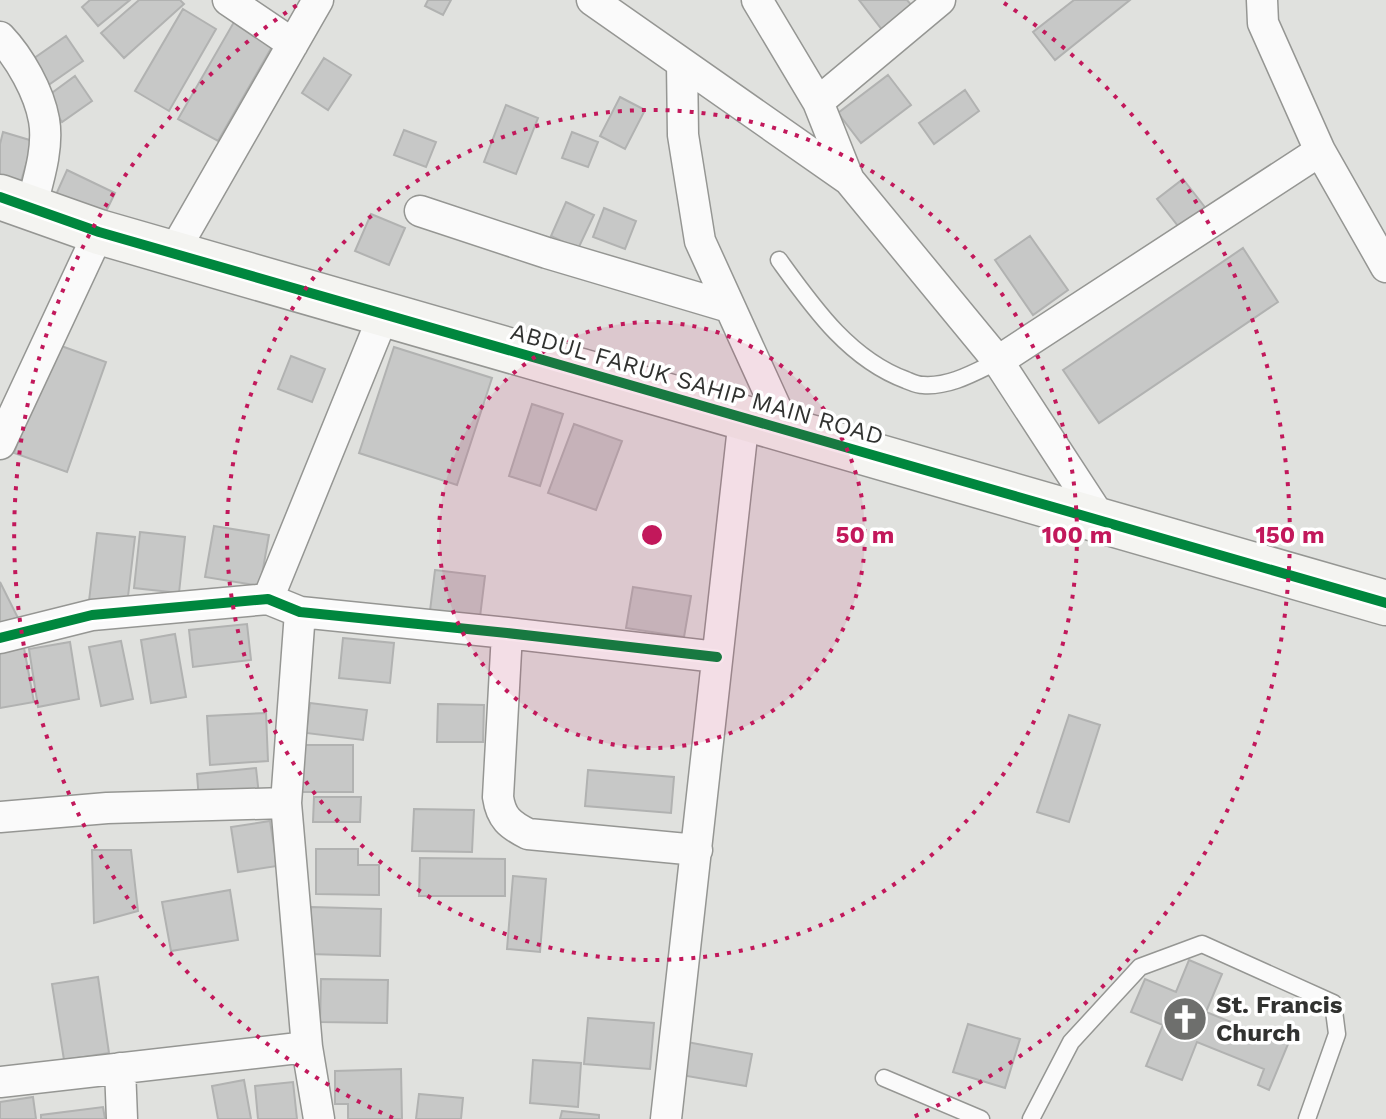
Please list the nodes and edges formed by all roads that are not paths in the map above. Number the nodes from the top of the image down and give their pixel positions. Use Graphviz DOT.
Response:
graph roads {
  1 [pos="228,0"];
  2 [pos="318,0"];
  3 [pos="592,0"];
  4 [pos="757,0"];
  5 [pos="940,0"];
  6 [pos="1262,0"];
  7 [pos="0,37"];
  8 [pos="293,44"];
  9 [pos="682,63"];
  10 [pos="818,102"];
  11 [pos="1320,151"];
  12 [pos="849,180"];
  13 [pos="16,202"];
  14 [pos="420,211"];
  15 [pos="99,232"];
  16 [pos="173,253"];
  17 [pos="779,260"];
  18 [pos="1386,267"];
  19 [pos="729,307"];
  20 [pos="384,314"];
  21 [pos="998,361"];
  22 [pos="744,418"];
  23 [pos="786,430"];
  24 [pos="0,444"];
  25 [pos="1103,522"];
  26 [pos="268,599"];
  27 [pos="1386,603"];
  28 [pos="300,612"];
  29 [pos="507,633"];
  30 [pos="0,638"];
  31 [pos="717,657"];
  32 [pos="286,803"];
  33 [pos="0,817"];
  34 [pos="697,850"];
  35 [pos="307,1047"];
  36 [pos="120,1068"];
  37 [pos="884,1078"];
  38 [pos="0,1082"];
  39 [pos="122,1119"];
  40 [pos="319,1119"];
  41 [pos="666,1119"];
  42 [pos="981,1119"];
  43 [pos="1031,1119"];
  44 [pos="1307,1119"];
  1 -- 8 [label="street"];
  2 -- 8 [label="street"];
  3 -- 9 [label="street"];
  4 -- 10 [label="street"];
  5 -- 10 [label="street"];
  6 -- 11 [label="street"];
  7 -- 13 [label="street"];
  8 -- 16 [label="street"];
  9 -- 12 [label="street"];
  9 -- 19 [label="street"];
  10 -- 12 [label="street"];
  11 -- 18 [label="street"];
  11 -- 21 [label="street"];
  12 -- 21 [label="street"];
  13 -- 15 [label="street, ABDUL FARUK SAHIP MAIN ROAD"];
  14 -- 19 [label="street"];
  15 -- 16 [label="street, ABDUL FARUK SAHIP MAIN ROAD"];
  15 -- 24 [label="street"];
  16 -- 20 [label="street, ABDUL FARUK SAHIP MAIN ROAD"];
  17 -- 21 [label="lane"];
  19 -- 23 [label="street"];
  20 -- 22 [label="street, ABDUL FARUK SAHIP MAIN ROAD"];
  20 -- 26 [label="street"];
  21 -- 25 [label="street"];
  22 -- 23 [label="street, ABDUL FARUK SAHIP MAIN ROAD"];
  22 -- 31 [label="street"];
  23 -- 25 [label="street, ABDUL FARUK SAHIP MAIN ROAD"];
  25 -- 27 [label="street, ABDUL FARUK SAHIP MAIN ROAD"];
  26 -- 28 [label="street"];
  26 -- 30 [label="street"];
  28 -- 29 [label="street"];
  28 -- 32 [label="street"];
  29 -- 31 [label="street"];
  29 -- 34 [label="street"];
  31 -- 34 [label="street"];
  32 -- 33 [label="street"];
  32 -- 35 [label="street"];
  34 -- 41 [label="street"];
  35 -- 36 [label="street"];
  35 -- 40 [label="street"];
  36 -- 38 [label="street"];
  36 -- 39 [label="street"];
  37 -- 42 [label="lane"];
  43 -- 44 [label="lane"];
}
